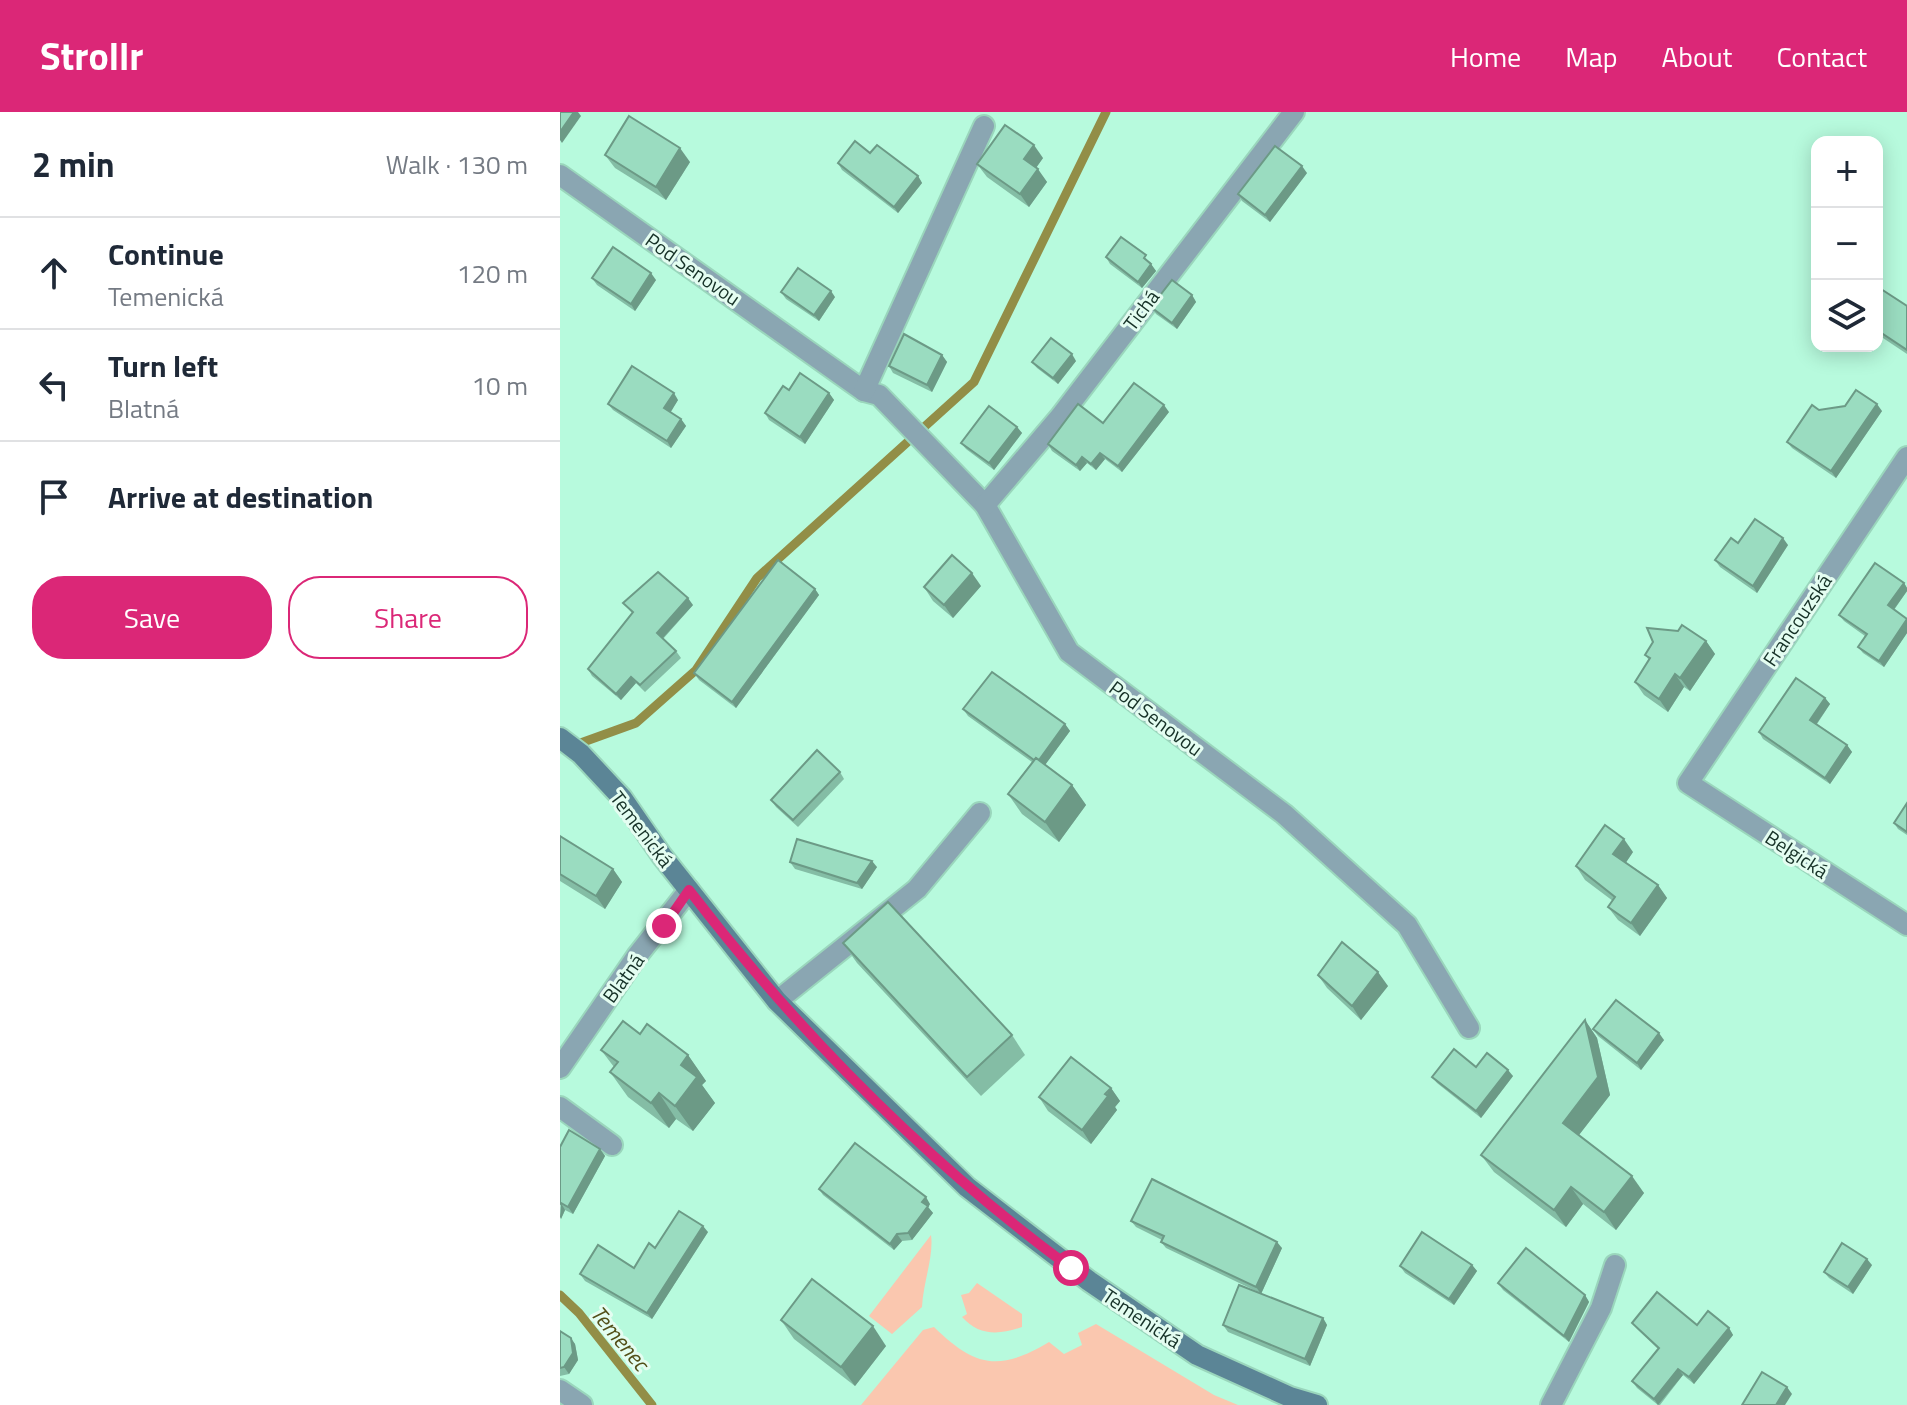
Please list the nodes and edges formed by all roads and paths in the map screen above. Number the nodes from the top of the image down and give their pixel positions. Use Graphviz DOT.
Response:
graph roads {
  1 [pos="1294,112"];
  2 [pos="984,126"];
  3 [pos="560,175"];
  4 [pos="864,391"];
  5 [pos="1907,457"];
  6 [pos="985,505"];
  7 [pos="560,738"];
  8 [pos="1688,783"];
  9 [pos="980,813"];
  10 [pos="689,890"];
  11 [pos="1907,925"];
  12 [pos="777,1001"];
  13 [pos="1469,1028"];
  14 [pos="560,1068"];
  15 [pos="560,1107"];
  16 [pos="612,1145"];
  17 [pos="1615,1265"];
  18 [pos="560,1390"];
  19 [pos="582,1405"];
  20 [pos="1317,1405"];
  21 [pos="1551,1405"];
  1 -- 6 [label="street, Tichá"];
  2 -- 4 [label="street"];
  3 -- 4 [label="street, Pod Senovou"];
  4 -- 6 [label="street, Pod Senovou"];
  5 -- 8 [label="street, Francouzská"];
  6 -- 13 [label="street, Pod Senovou"];
  7 -- 10 [label="street, Temenická"];
  8 -- 11 [label="street, Belgická"];
  9 -- 12 [label="street"];
  10 -- 12 [label="street, Temenická"];
  10 -- 14 [label="street, Blatná"];
  12 -- 20 [label="street, Temenická"];
  15 -- 16 [label="street"];
  17 -- 21 [label="street"];
  18 -- 19 [label="street"];
}
